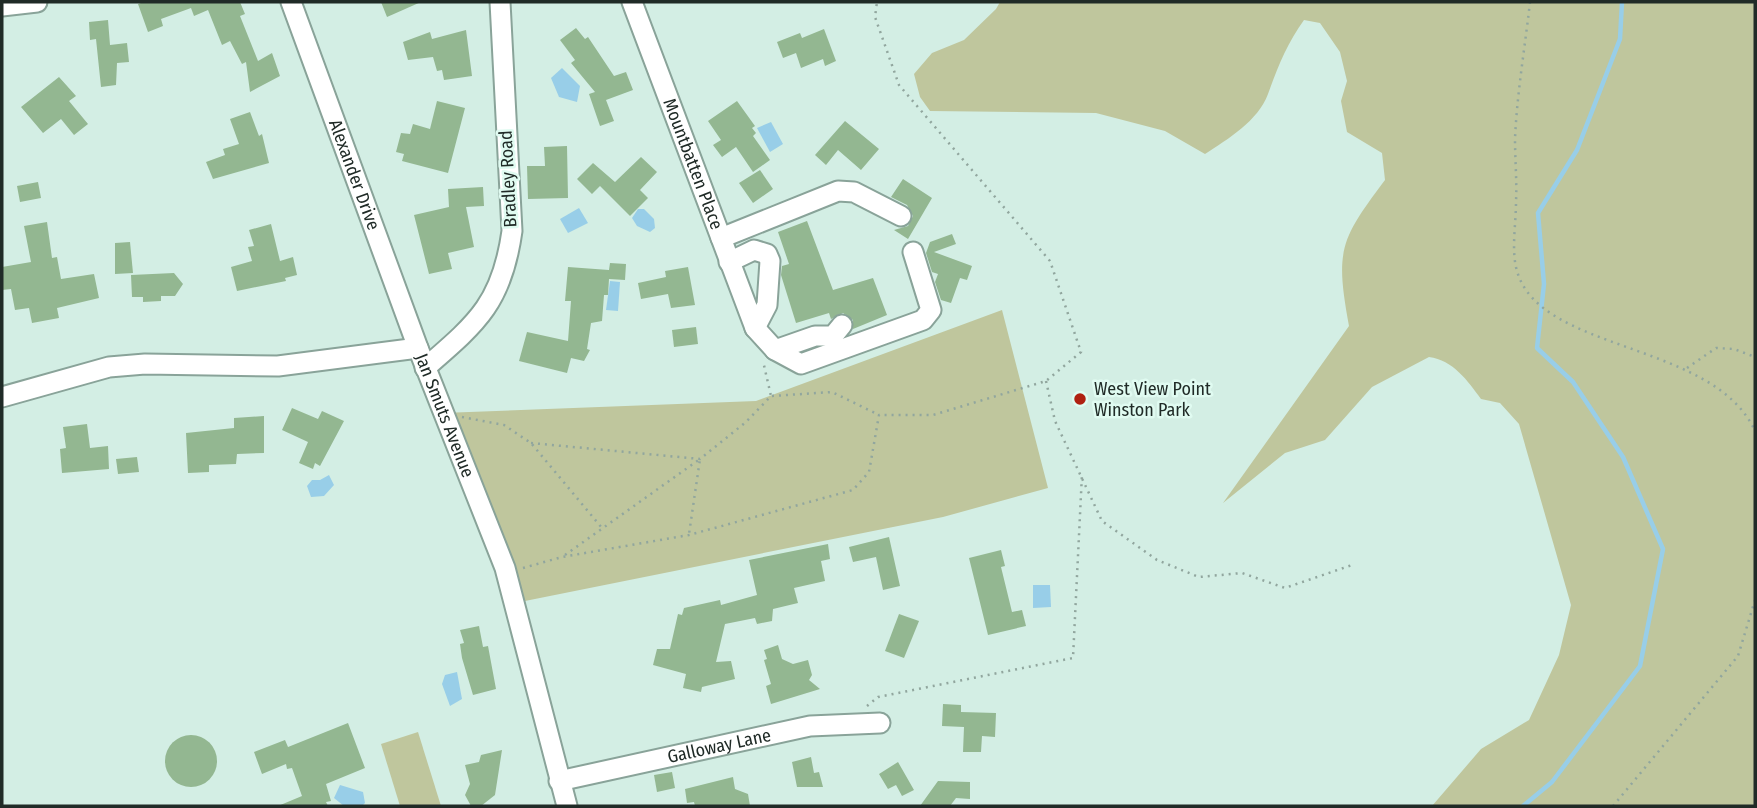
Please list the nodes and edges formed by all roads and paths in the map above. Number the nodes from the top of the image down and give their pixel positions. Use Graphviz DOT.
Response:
graph roads {
  1 [pos="37,2"];
  2 [pos="291,2"];
  3 [pos="500,2"];
  4 [pos="632,2"];
  5 [pos="877,2"];
  6 [pos="1530,2"];
  7 [pos="2,6"];
  8 [pos="901,216"];
  9 [pos="721,238"];
  10 [pos="913,252"];
  11 [pos="729,262"];
  12 [pos="842,325"];
  13 [pos="755,328"];
  14 [pos="418,348"];
  15 [pos="768,353"];
  16 [pos="1755,357"];
  17 [pos="425,368"];
  18 [pos="1687,368"];
  19 [pos="1046,381"];
  20 [pos="771,396"];
  21 [pos="2,397"];
  22 [pos="442,413"];
  23 [pos="879,415"];
  24 [pos="1755,431"];
  25 [pos="531,443"];
  26 [pos="700,459"];
  27 [pos="1082,474"];
  28 [pos="602,528"];
  29 [pos="689,535"];
  30 [pos="562,556"];
  31 [pos="1355,564"];
  32 [pos="506,573"];
  33 [pos="1755,600"];
  34 [pos="880,723"];
  35 [pos="841,725"];
  36 [pos="559,781"];
  37 [pos="567,806"];
  38 [pos="1613,806"];
  1 -- 7 [label="street"];
  2 -- 14 [label="street, Alexander Drive"];
  3 -- 17 [label="street, Bradley Road"];
  4 -- 9 [label="street, Mountbatten Place"];
  5 -- 19 [label="path"];
  6 -- 18 [label="path"];
  8 -- 9 [label="street"];
  9 -- 11 [label="street, Mountbatten Place"];
  10 -- 15 [label="street"];
  11 -- 13 [label="street, Mountbatten Place"];
  11 -- 13 [label="street"];
  12 -- 15 [label="street"];
  13 -- 15 [label="street"];
  14 -- 17 [label="street, Jan Smuts Avenue"];
  14 -- 21 [label="street, Jan Smuts Avenue"];
  15 -- 20 [label="path"];
  16 -- 18 [label="path"];
  17 -- 22 [label="street, Jan Smuts Avenue"];
  18 -- 24 [label="path"];
  19 -- 23 [label="path"];
  19 -- 27 [label="path"];
  20 -- 23 [label="path"];
  20 -- 26 [label="path"];
  22 -- 25 [label="path"];
  22 -- 32 [label="street, Jan Smuts Avenue"];
  23 -- 29 [label="path"];
  25 -- 26 [label="path"];
  25 -- 28 [label="path"];
  26 -- 28 [label="path"];
  26 -- 29 [label="path"];
  27 -- 31 [label="path"];
  27 -- 35 [label="path"];
  28 -- 30 [label="path"];
  29 -- 30 [label="path"];
  30 -- 32 [label="path"];
  32 -- 36 [label="street, Jan Smuts Avenue"];
  33 -- 38 [label="path"];
  34 -- 35 [label="street, Galloway Lane"];
  35 -- 36 [label="street, Galloway Lane"];
  36 -- 37 [label="street, Jan Smuts Avenue"];
}
